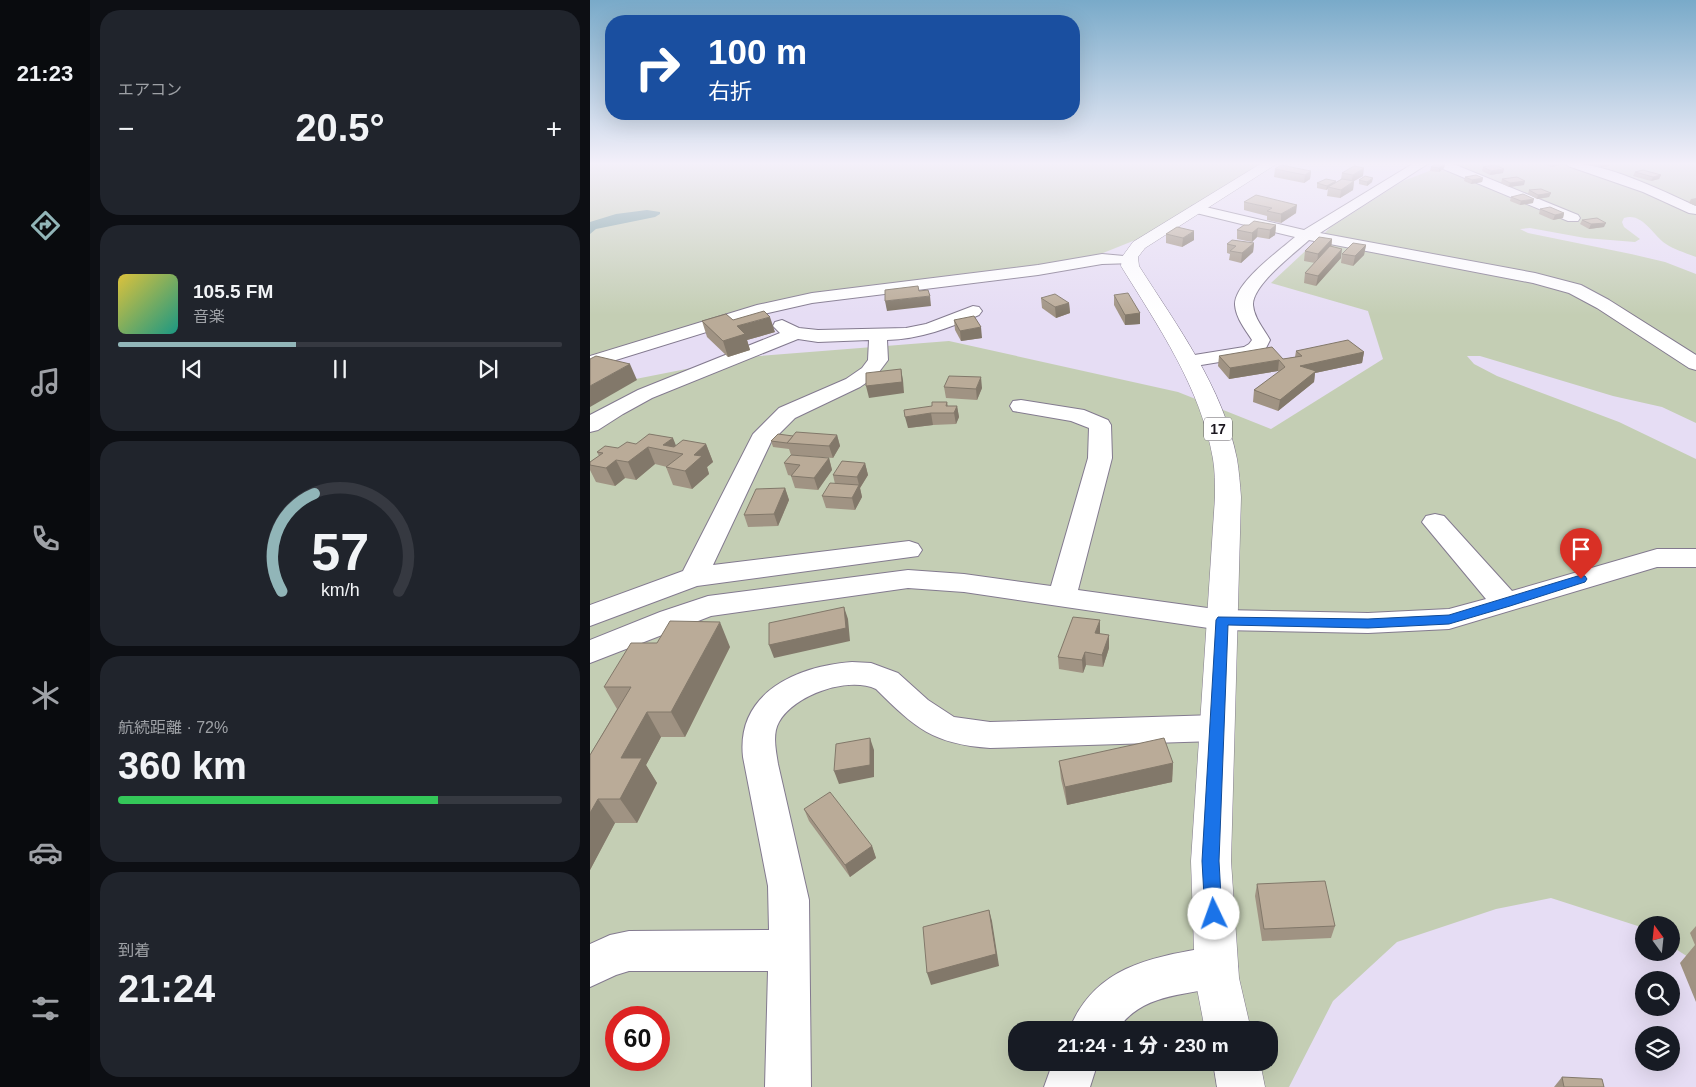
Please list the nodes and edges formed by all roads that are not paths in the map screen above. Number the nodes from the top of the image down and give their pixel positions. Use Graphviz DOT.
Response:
graph roads {
  1 [pos="1189,214"];
  2 [pos="1217,214"];
  3 [pos="1341,214"];
  4 [pos="1563,214"];
  5 [pos="1573,218"];
  6 [pos="1306,235"];
  7 [pos="1129,260"];
  8 [pos="763,309"];
  9 [pos="973,311"];
  10 [pos="796,333"];
  11 [pos="878,335"];
  12 [pos="1189,361"];
  13 [pos="590,362"];
  14 [pos="1696,364"];
  15 [pos="1021,406"];
  16 [pos="590,425"];
  17 [pos="1435,522"];
  18 [pos="909,550"];
  19 [pos="1696,558"];
  20 [pos="694,577"];
  21 [pos="1062,597"];
  22 [pos="1506,603"];
  23 [pos="590,616"];
  24 [pos="1222,620"];
  25 [pos="590,652"];
  26 [pos="1216,728"];
  27 [pos="790,950"];
  28 [pos="590,966"];
  29 [pos="1216,967"];
  30 [pos="1097,1021"];
  31 [pos="1226,1021"];
  32 [pos="1073,1071"];
  33 [pos="1238,1071"];
  34 [pos="788,1087"];
  35 [pos="1067,1087"];
  36 [pos="1241,1087"];
  1 -- 7 [label="main road"];
  2 -- 6 [label="street"];
  3 -- 6 [label="street"];
  4 -- 5 [label="street"];
  6 -- 12 [label="street"];
  6 -- 14 [label="street"];
  7 -- 8 [label="street"];
  7 -- 12 [label="main road, 17"];
  8 -- 10 [label="street"];
  8 -- 13 [label="street"];
  9 -- 11 [label="street"];
  10 -- 11 [label="street"];
  10 -- 16 [label="street"];
  11 -- 20 [label="street"];
  12 -- 24 [label="main road, 17"];
  15 -- 21 [label="street"];
  17 -- 22 [label="street"];
  18 -- 20 [label="street"];
  19 -- 22 [label="street"];
  20 -- 23 [label="street"];
  21 -- 24 [label="street"];
  21 -- 25 [label="street"];
  22 -- 24 [label="street"];
  24 -- 26 [label="main road, 17"];
  26 -- 27 [label="street"];
  26 -- 29 [label="main road, 17"];
  27 -- 28 [label="street"];
  27 -- 34 [label="street"];
  29 -- 30 [label="street"];
  29 -- 31 [label="main road, 17"];
  32 -- 35 [label="street"];
  33 -- 36 [label="main road"];
}
